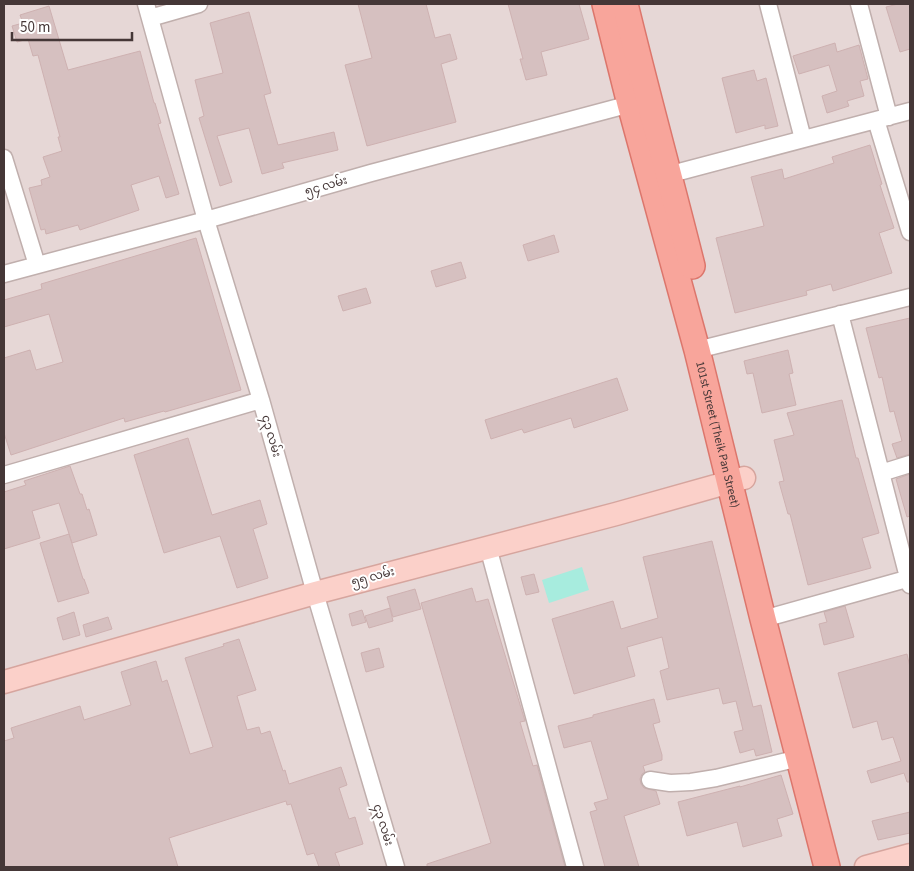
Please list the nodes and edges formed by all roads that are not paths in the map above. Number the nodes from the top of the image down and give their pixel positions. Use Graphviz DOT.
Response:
graph roads {
  1 [pos="199,4"];
  2 [pos="605,4"];
  3 [pos="625,4"];
  4 [pos="768,4"];
  5 [pos="859,4"];
  6 [pos="148,11"];
  7 [pos="639,102"];
  8 [pos="910,111"];
  9 [pos="882,119"];
  10 [pos="803,139"];
  11 [pos="4,158"];
  12 [pos="660,177"];
  13 [pos="206,220"];
  14 [pos="910,232"];
  15 [pos="37,265"];
  16 [pos="4,274"];
  17 [pos="910,297"];
  18 [pos="840,314"];
  19 [pos="704,348"];
  20 [pos="261,400"];
  21 [pos="910,464"];
  22 [pos="881,473"];
  23 [pos="4,475"];
  24 [pos="737,480"];
  25 [pos="488,547"];
  26 [pos="910,580"];
  27 [pos="315,593"];
  28 [pos="771,617"];
  29 [pos="4,682"];
  30 [pos="799,758"];
  31 [pos="650,780"];
  32 [pos="910,855"];
  33 [pos="396,867"];
  34 [pos="575,867"];
  35 [pos="827,867"];
  36 [pos="842,867"];
  37 [pos="866,867"];
  1 -- 6 [label="street"];
  2 -- 7 [label="main road, 101st Street (Theik Pan Street)"];
  3 -- 7 [label="main road, 101st Street (Theik Pan Street)"];
  4 -- 10 [label="street"];
  5 -- 9 [label="street"];
  6 -- 13 [label="street, ၄၃ လမ်း"];
  7 -- 12 [label="main road, 101st Street (Theik Pan Street)"];
  7 -- 13 [label="street, ၅၄ လမ်း"];
  8 -- 9 [label="street"];
  9 -- 10 [label="street"];
  9 -- 14 [label="street"];
  10 -- 12 [label="street"];
  11 -- 15 [label="street"];
  12 -- 19 [label="main road, 101st Street (Theik Pan Street)"];
  13 -- 15 [label="street, ၅၄ လမ်း"];
  13 -- 20 [label="street, ၄၃ လမ်း"];
  15 -- 16 [label="street, ၅၄ လမ်း"];
  17 -- 18 [label="street"];
  18 -- 19 [label="street"];
  18 -- 22 [label="street"];
  19 -- 24 [label="main road, 101st Street (Theik Pan Street)"];
  20 -- 23 [label="street"];
  20 -- 27 [label="street, ၄၃ လမ်း"];
  21 -- 22 [label="street"];
  22 -- 26 [label="street"];
  24 -- 25 [label="main road, ၅၅ လမ်း"];
  24 -- 28 [label="main road, 101st Street (Theik Pan Street)"];
  25 -- 27 [label="main road, ၅၅ လမ်း"];
  25 -- 34 [label="street"];
  26 -- 28 [label="street"];
  27 -- 29 [label="main road, ၅၅ လမ်း"];
  27 -- 33 [label="street, ၄၃ လမ်း"];
  28 -- 30 [label="main road, 101st Street (Theik Pan Street)"];
  28 -- 36 [label="main road, 101st Street (Theik Pan Street)"];
  30 -- 31 [label="street"];
  30 -- 35 [label="main road, 101st Street (Theik Pan Street)"];
  32 -- 37 [label="main road"];
}
